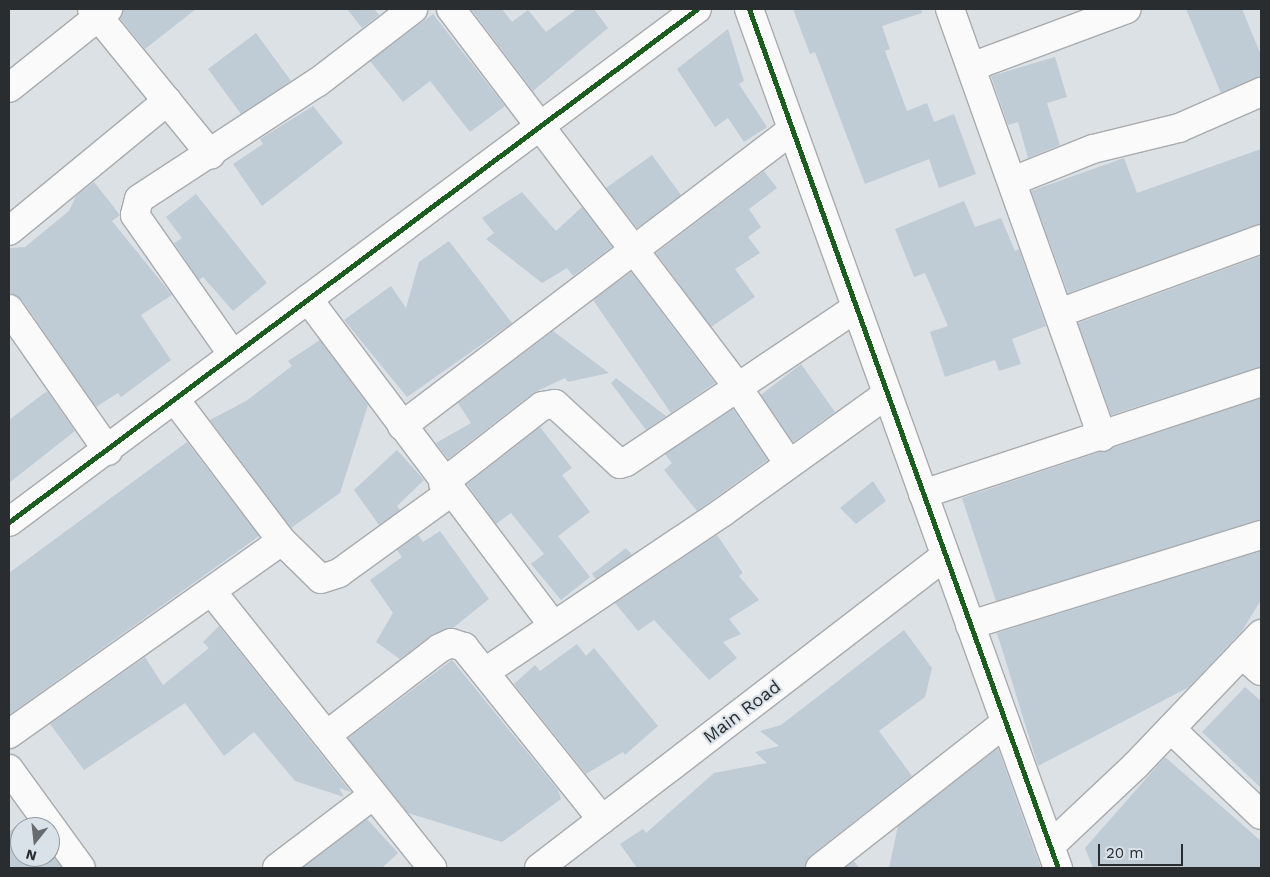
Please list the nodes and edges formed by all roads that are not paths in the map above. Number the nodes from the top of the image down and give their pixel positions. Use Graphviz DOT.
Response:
graph roads {
  1 [pos="413,9"];
  2 [pos="452,9"];
  3 [pos="698,9"];
  4 [pos="749,9"];
  5 [pos="950,9"];
  6 [pos="1127,9"];
  7 [pos="100,11"];
  8 [pos="971,67"];
  9 [pos="9,88"];
  10 [pos="1261,92"];
  11 [pos="167,101"];
  12 [pos="538,124"];
  13 [pos="792,130"];
  14 [pos="211,155"];
  15 [pos="1013,181"];
  16 [pos="9,231"];
  17 [pos="1261,239"];
  18 [pos="632,249"];
  19 [pos="308,299"];
  20 [pos="856,308"];
  21 [pos="1059,313"];
  22 [pos="13,323"];
  23 [pos="233,355"];
  24 [pos="1261,382"];
  25 [pos="736,385"];
  26 [pos="887,394"];
  27 [pos="176,401"];
  28 [pos="402,426"];
  29 [pos="1102,437"];
  30 [pos="108,451"];
  31 [pos="789,464"];
  32 [pos="447,487"];
  33 [pos="923,494"];
  34 [pos="9,522"];
  35 [pos="1261,535"];
  36 [pos="282,541"];
  37 [pos="945,556"];
  38 [pos="212,592"];
  39 [pos="553,625"];
  40 [pos="970,625"];
  41 [pos="1261,634"];
  42 [pos="1252,663"];
  43 [pos="485,672"];
  44 [pos="1005,723"];
  45 [pos="1171,729"];
  46 [pos="9,734"];
  47 [pos="328,734"];
  48 [pos="9,769"];
  49 [pos="372,795"];
  50 [pos="1261,815"];
  51 [pos="602,819"];
  52 [pos="1054,857"];
  53 [pos="569,859"];
  54 [pos="81,868"];
  55 [pos="277,868"];
  56 [pos="432,868"];
  57 [pos="538,868"];
  58 [pos="820,868"];
  1 -- 14 [label="street"];
  2 -- 12 [label="street"];
  3 -- 12 [label="street"];
  4 -- 13 [label="street"];
  5 -- 8 [label="street"];
  6 -- 8 [label="street"];
  7 -- 9 [label="street"];
  7 -- 11 [label="street"];
  8 -- 15 [label="street"];
  10 -- 15 [label="street"];
  11 -- 14 [label="street"];
  11 -- 16 [label="street"];
  12 -- 18 [label="street"];
  12 -- 19 [label="street"];
  13 -- 18 [label="street"];
  13 -- 20 [label="street"];
  14 -- 23 [label="street"];
  15 -- 21 [label="street"];
  17 -- 21 [label="street"];
  18 -- 25 [label="street"];
  18 -- 28 [label="street"];
  19 -- 23 [label="street"];
  19 -- 28 [label="street"];
  20 -- 25 [label="street"];
  20 -- 26 [label="street"];
  21 -- 29 [label="street"];
  22 -- 30 [label="street"];
  23 -- 27 [label="street"];
  24 -- 29 [label="street"];
  25 -- 31 [label="street"];
  25 -- 32 [label="street"];
  26 -- 31 [label="street"];
  26 -- 33 [label="street"];
  27 -- 30 [label="street"];
  27 -- 36 [label="street"];
  28 -- 32 [label="street"];
  29 -- 33 [label="street"];
  30 -- 34 [label="street"];
  31 -- 39 [label="street"];
  32 -- 36 [label="street"];
  32 -- 39 [label="street"];
  33 -- 37 [label="street"];
  35 -- 40 [label="street"];
  36 -- 38 [label="street"];
  37 -- 40 [label="street"];
  37 -- 51 [label="street, Main Road"];
  38 -- 46 [label="street"];
  38 -- 47 [label="street"];
  39 -- 43 [label="street"];
  40 -- 44 [label="street"];
  41 -- 42 [label="street"];
  42 -- 45 [label="street"];
  43 -- 47 [label="street"];
  43 -- 51 [label="street"];
  44 -- 52 [label="street"];
  44 -- 58 [label="street"];
  45 -- 50 [label="street"];
  45 -- 52 [label="street"];
  47 -- 49 [label="street"];
  48 -- 54 [label="street"];
  49 -- 55 [label="street"];
  49 -- 56 [label="street"];
  51 -- 53 [label="street, Main Road"];
  53 -- 57 [label="street, Main Road"];
}
